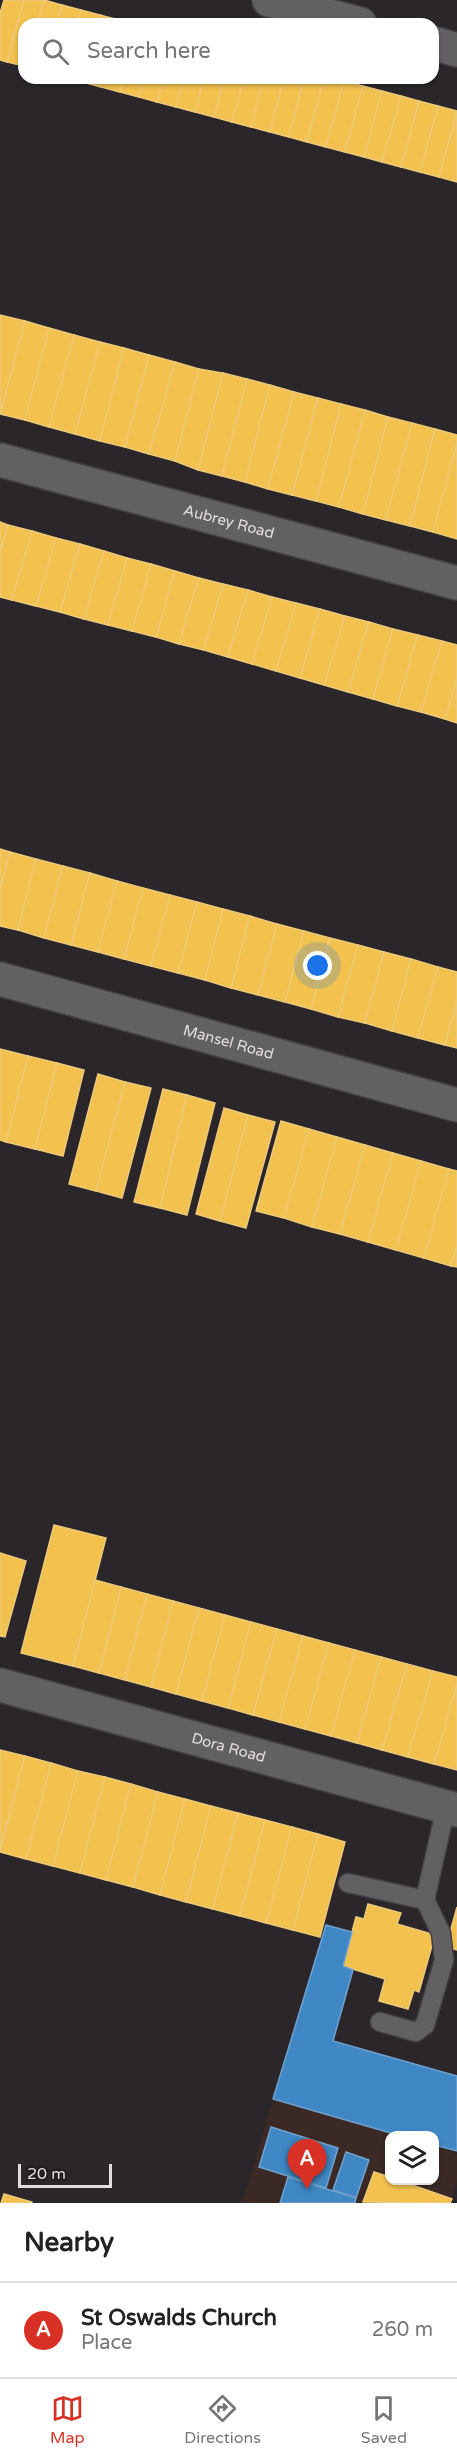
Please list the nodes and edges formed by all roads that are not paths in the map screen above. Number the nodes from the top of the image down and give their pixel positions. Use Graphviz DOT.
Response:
graph roads {
  1 [pos="269,0"];
  2 [pos="337,18"];
  3 [pos="439,45"];
  4 [pos="457,50"];
  5 [pos="0,460"];
  6 [pos="457,583"];
  7 [pos="0,979"];
  8 [pos="457,1105"];
  9 [pos="0,1685"];
  10 [pos="452,1808"];
  11 [pos="348,1883"];
  12 [pos="425,1899"];
  13 [pos="380,2022"];
  1 -- 2 [label="street"];
  3 -- 4 [label="street"];
  5 -- 6 [label="street, Aubrey Road"];
  7 -- 8 [label="street, Mansel Road"];
  9 -- 10 [label="street, Dora Road"];
  10 -- 12 [label="lane"];
  11 -- 12 [label="lane"];
  12 -- 13 [label="lane"];
}
